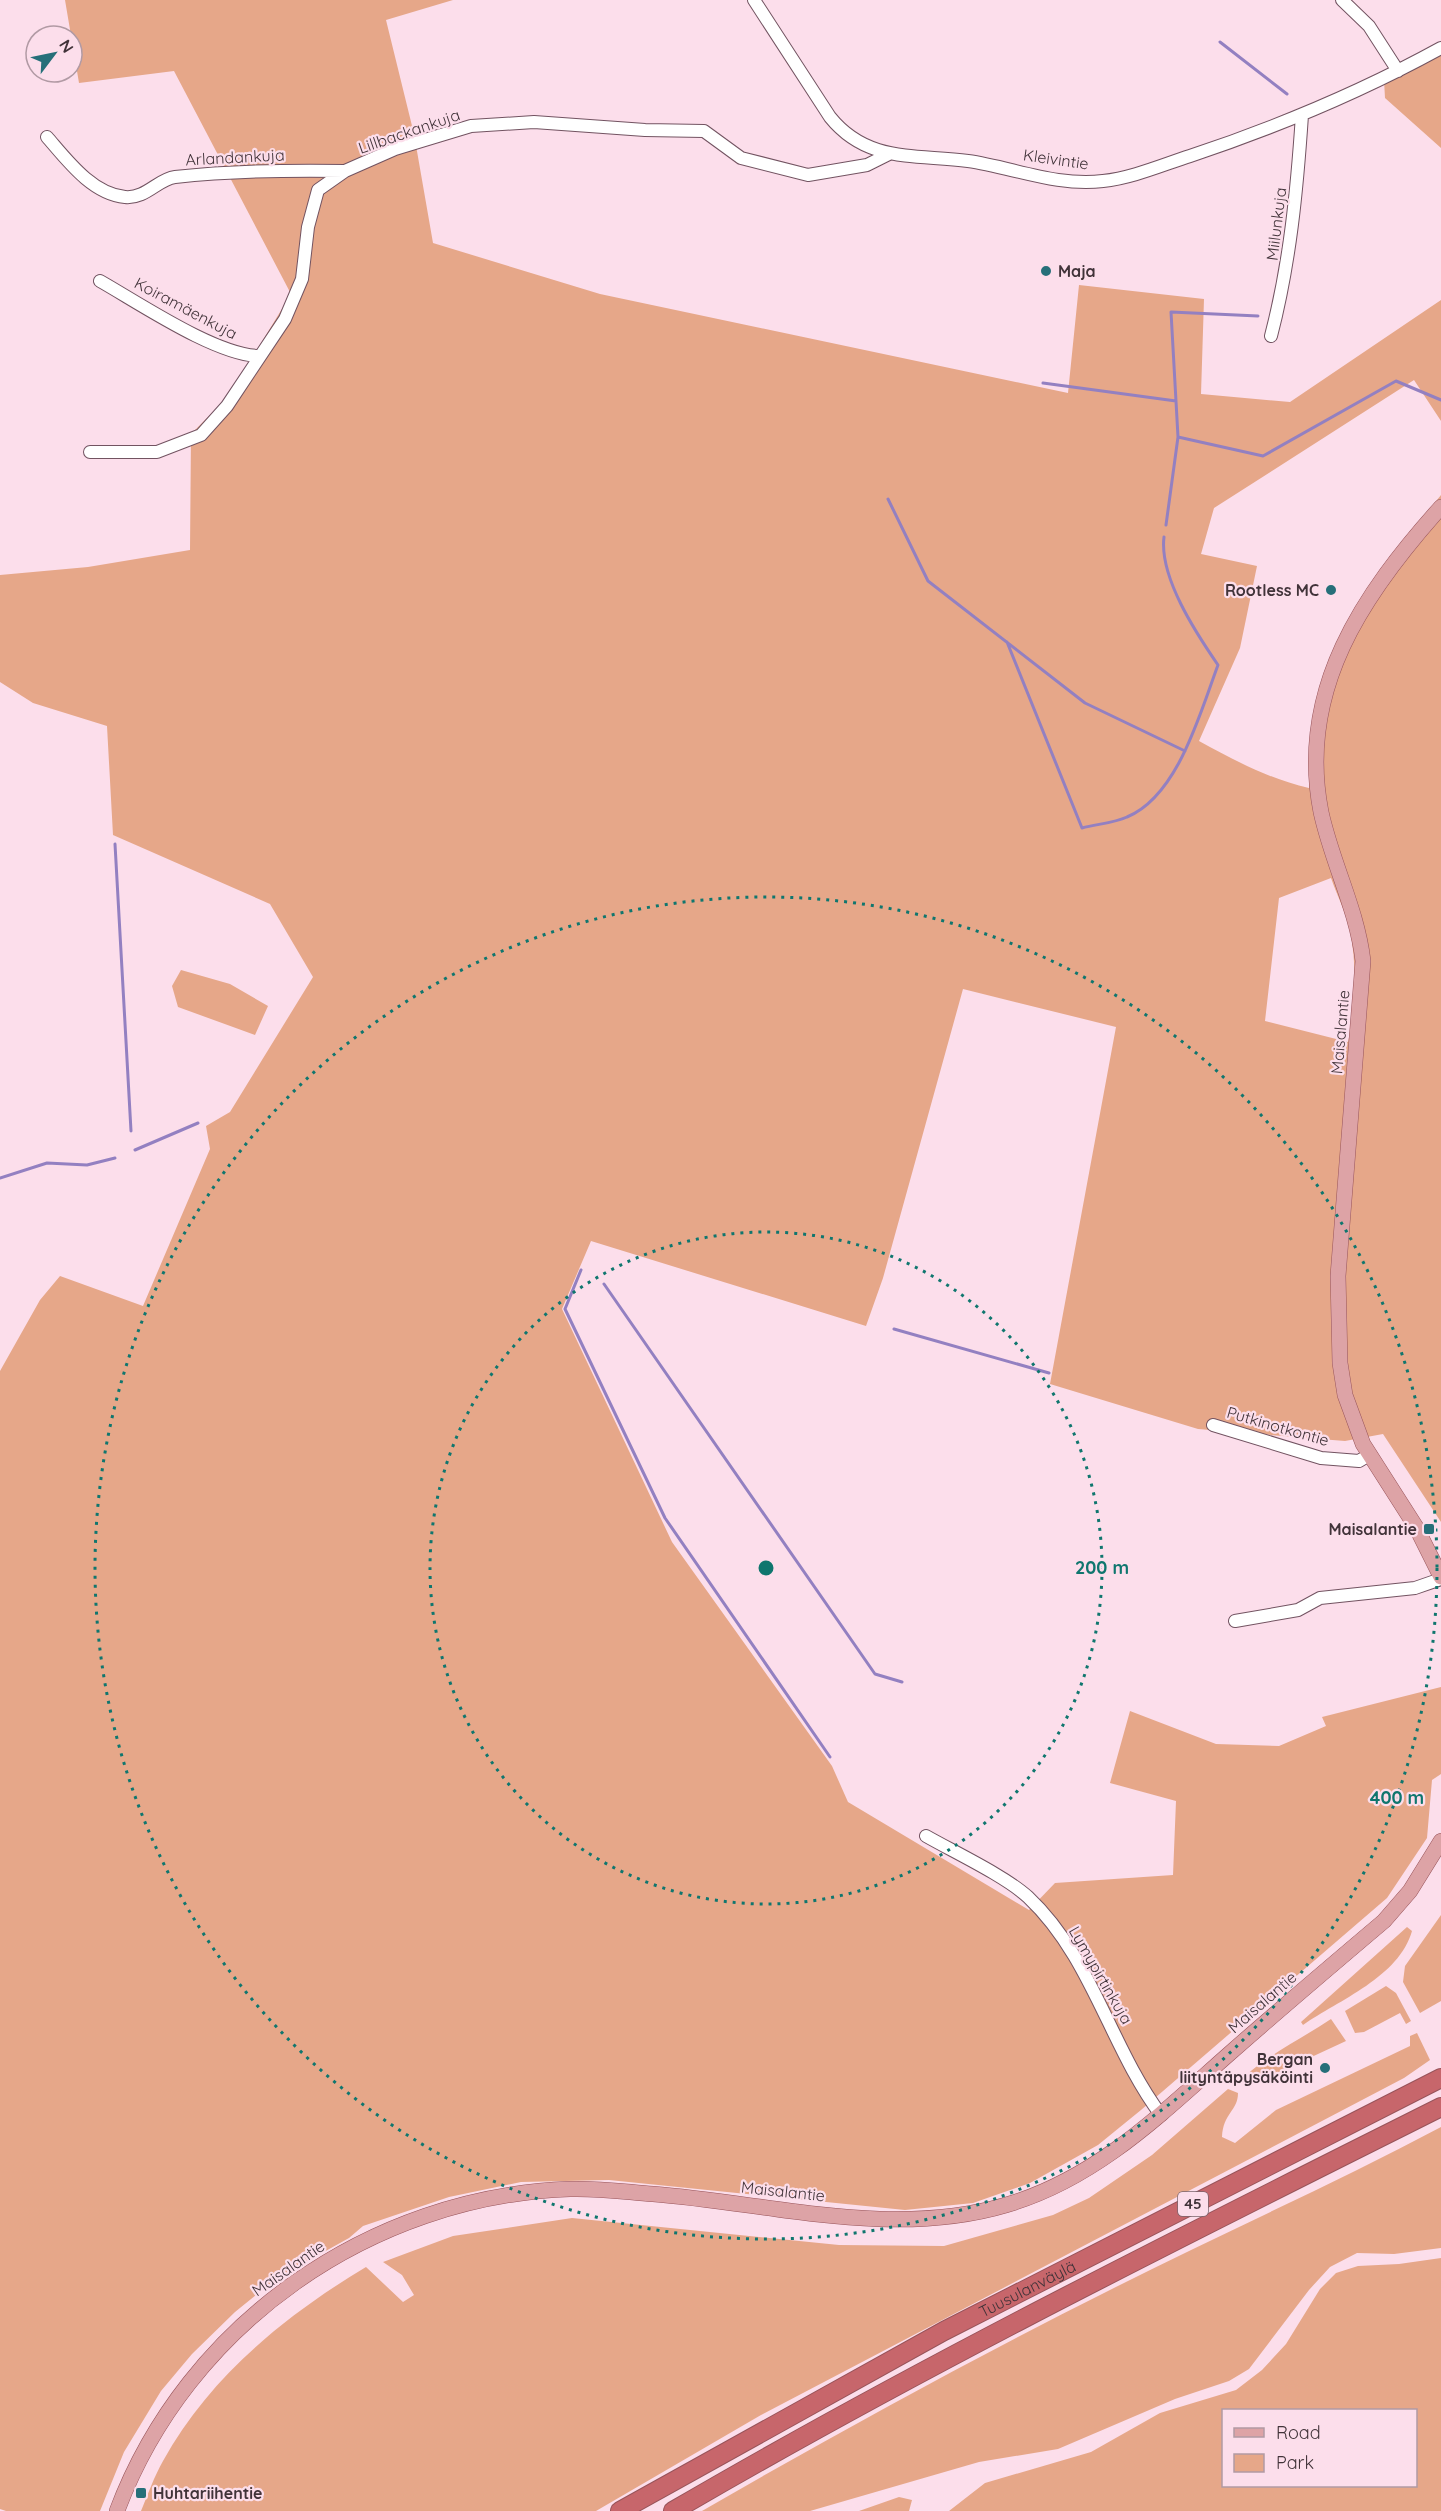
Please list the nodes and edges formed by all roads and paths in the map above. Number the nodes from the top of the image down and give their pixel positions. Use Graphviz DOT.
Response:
graph roads {
  1 [pos="754,0"];
  2 [pos="1342,0"];
  3 [pos="1441,48"];
  4 [pos="1398,71"];
  5 [pos="1302,115"];
  6 [pos="47,137"];
  7 [pos="889,154"];
  8 [pos="345,171"];
  9 [pos="100,280"];
  10 [pos="1271,336"];
  11 [pos="260,356"];
  12 [pos="90,452"];
  13 [pos="1441,507"];
  14 [pos="1213,1425"];
  15 [pos="1369,1455"];
  16 [pos="1441,1578"];
  17 [pos="1235,1621"];
  18 [pos="926,1836"];
  19 [pos="1441,1841"];
  20 [pos="1441,2078"];
  21 [pos="1441,2107"];
  22 [pos="1161,2115"];
  23 [pos="117,2511"];
  24 [pos="620,2511"];
  25 [pos="673,2511"];
  1 -- 7 [label="street, Kleivintie"];
  2 -- 4 [label="street"];
  3 -- 4 [label="street, Kleivintie"];
  4 -- 5 [label="street, Kleivintie"];
  5 -- 7 [label="street, Kleivintie"];
  5 -- 10 [label="street, Miilunkuja"];
  6 -- 8 [label="street, Arlandankuja"];
  7 -- 8 [label="street, Lillbackankuja"];
  8 -- 11 [label="street, Lillbackankuja"];
  9 -- 11 [label="street, Koiramäenkuja"];
  11 -- 12 [label="street, Lillbackankuja"];
  13 -- 15 [label="main road, Maisalantie"];
  14 -- 15 [label="street, Putkinotkontie"];
  15 -- 16 [label="main road, Maisalantie"];
  16 -- 17 [label="street"];
  18 -- 22 [label="street, Lymypirtinkuja"];
  19 -- 22 [label="main road, Maisalantie"];
  20 -- 24 [label="highway, Tuusulanväylä / 45"];
  21 -- 25 [label="highway, Tuusulanväylä / 45"];
  22 -- 23 [label="main road, Maisalantie"];
}
